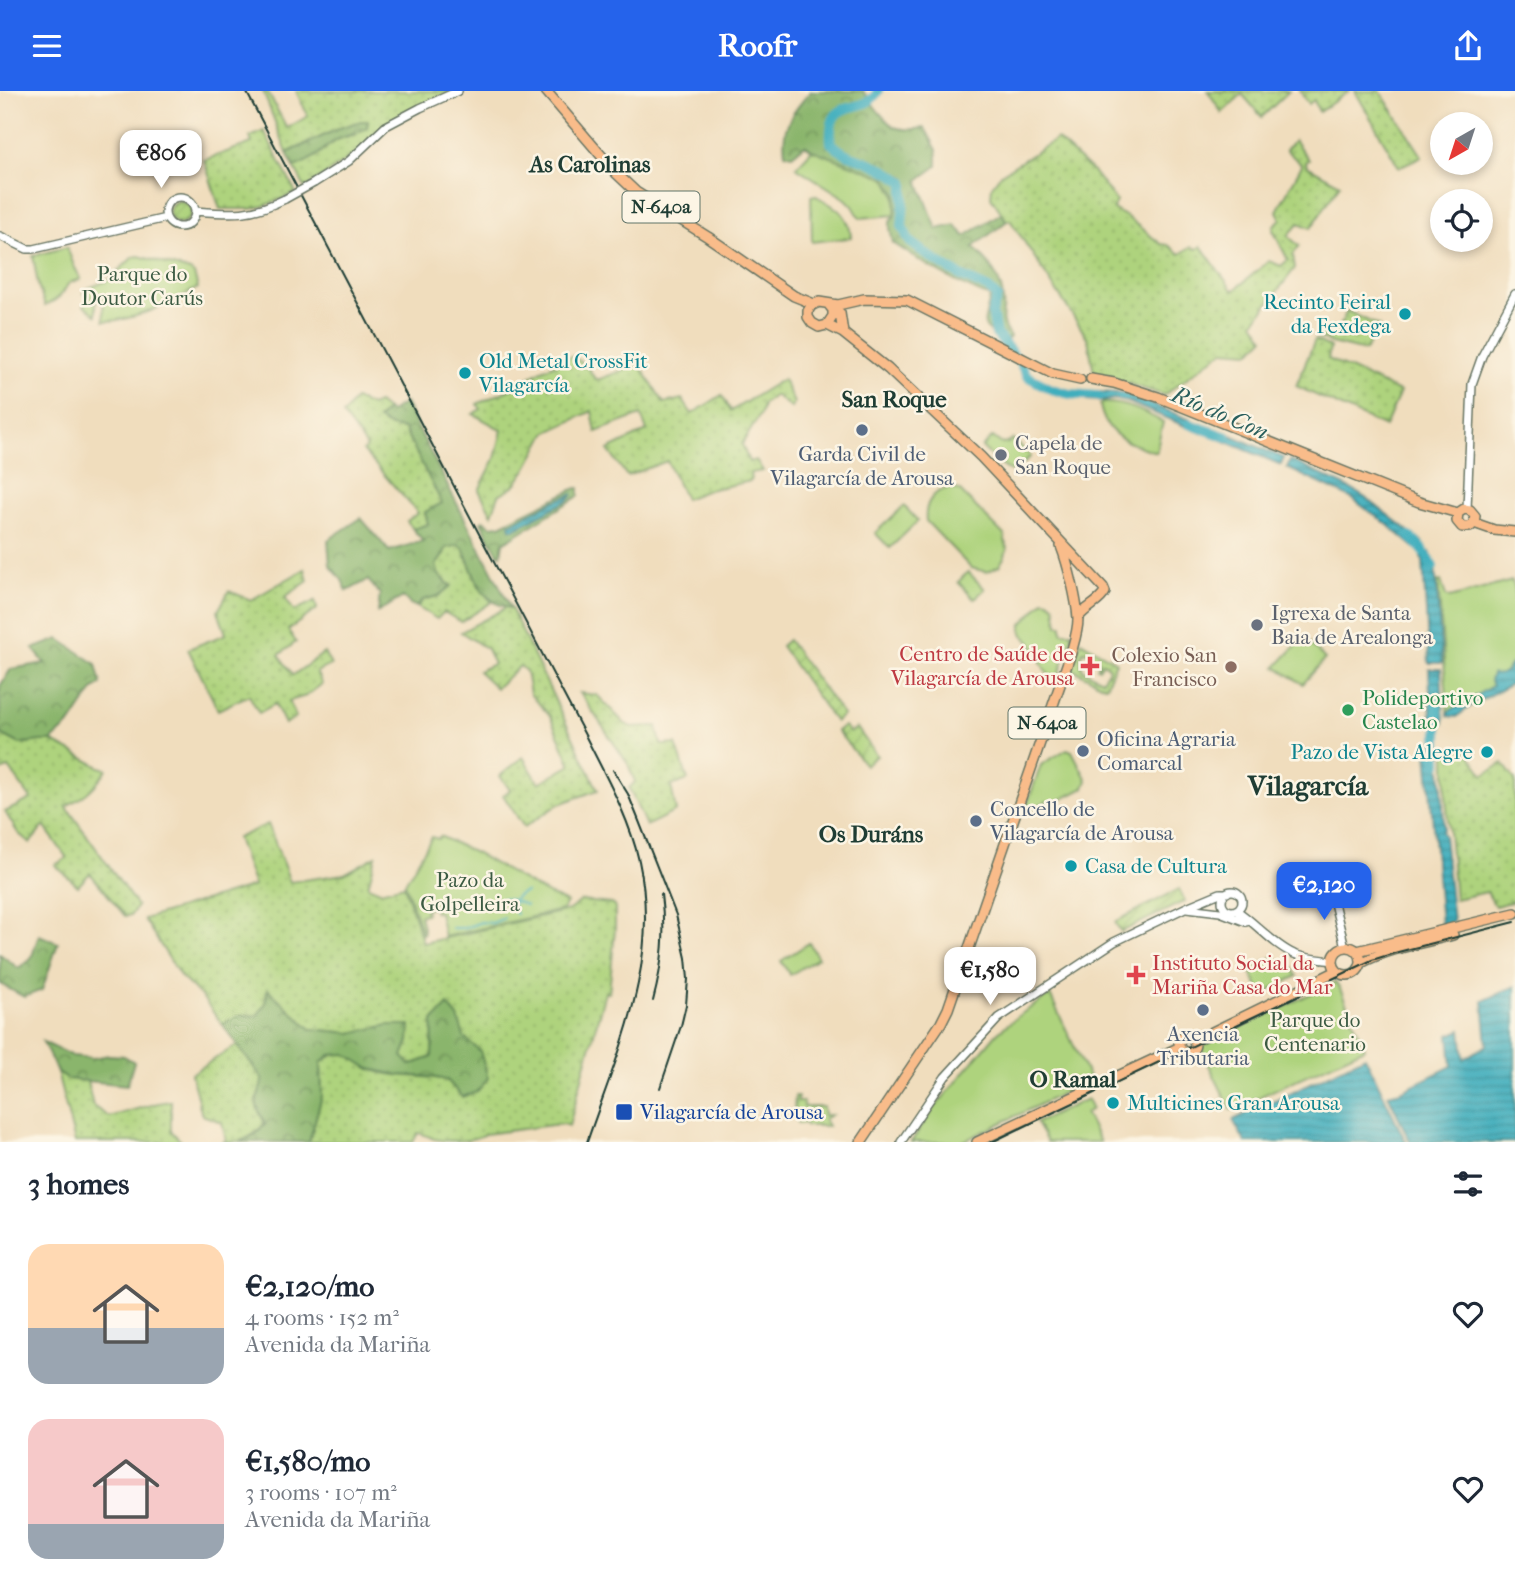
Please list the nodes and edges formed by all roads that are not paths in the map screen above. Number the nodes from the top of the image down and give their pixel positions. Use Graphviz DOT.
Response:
graph roads {
  1 [pos="458,91"];
  2 [pos="550,94"];
  3 [pos="195,211"];
  4 [pos="166,218"];
  5 [pos="0,236"];
  6 [pos="1515,294"];
  7 [pos="853,303"];
  8 [pos="829,305"];
  9 [pos="811,307"];
  10 [pos="833,318"];
  11 [pos="842,330"];
  12 [pos="1463,511"];
  13 [pos="1474,523"];
  14 [pos="1515,532"];
  15 [pos="1059,541"];
  16 [pos="1078,618"];
  17 [pos="1331,891"];
  18 [pos="1227,893"];
  19 [pos="1193,906"];
  20 [pos="1234,913"];
  21 [pos="1515,913"];
  22 [pos="1515,919"];
  23 [pos="1345,947"];
  24 [pos="1357,951"];
  25 [pos="1333,961"];
  26 [pos="1361,963"];
  27 [pos="1337,971"];
  28 [pos="861,1142"];
  29 [pos="901,1142"];
  30 [pos="977,1142"];
  1 -- 3 [label="street, bridge"];
  2 -- 9 [label="main road, N-640a"];
  3 -- 4 [label="street"];
  3 -- 4 [label="street"];
  4 -- 5 [label="street"];
  6 -- 12 [label="street"];
  7 -- 8 [label="main road"];
  7 -- 10 [label="main road"];
  7 -- 12 [label="main road"];
  8 -- 9 [label="main road"];
  8 -- 10 [label="main road"];
  9 -- 10 [label="main road, N-640a"];
  10 -- 11 [label="main road, N-640a"];
  10 -- 11 [label="main road"];
  11 -- 15 [label="main road, N-640a"];
  12 -- 13 [label="main road"];
  12 -- 13 [label="main road"];
  13 -- 14 [label="main road"];
  15 -- 16 [label="main road, N-640a"];
  15 -- 16 [label="main road"];
  16 -- 28 [label="main road, N-640a"];
  17 -- 23 [label="street"];
  18 -- 19 [label="street"];
  18 -- 20 [label="street"];
  18 -- 20 [label="street"];
  19 -- 20 [label="street"];
  19 -- 29 [label="street"];
  20 -- 25 [label="street"];
  21 -- 24 [label="main road"];
  22 -- 26 [label="main road"];
  23 -- 24 [label="main road"];
  23 -- 25 [label="main road"];
  24 -- 26 [label="main road"];
  25 -- 27 [label="main road"];
  26 -- 27 [label="main road"];
  27 -- 30 [label="main road"];
}
